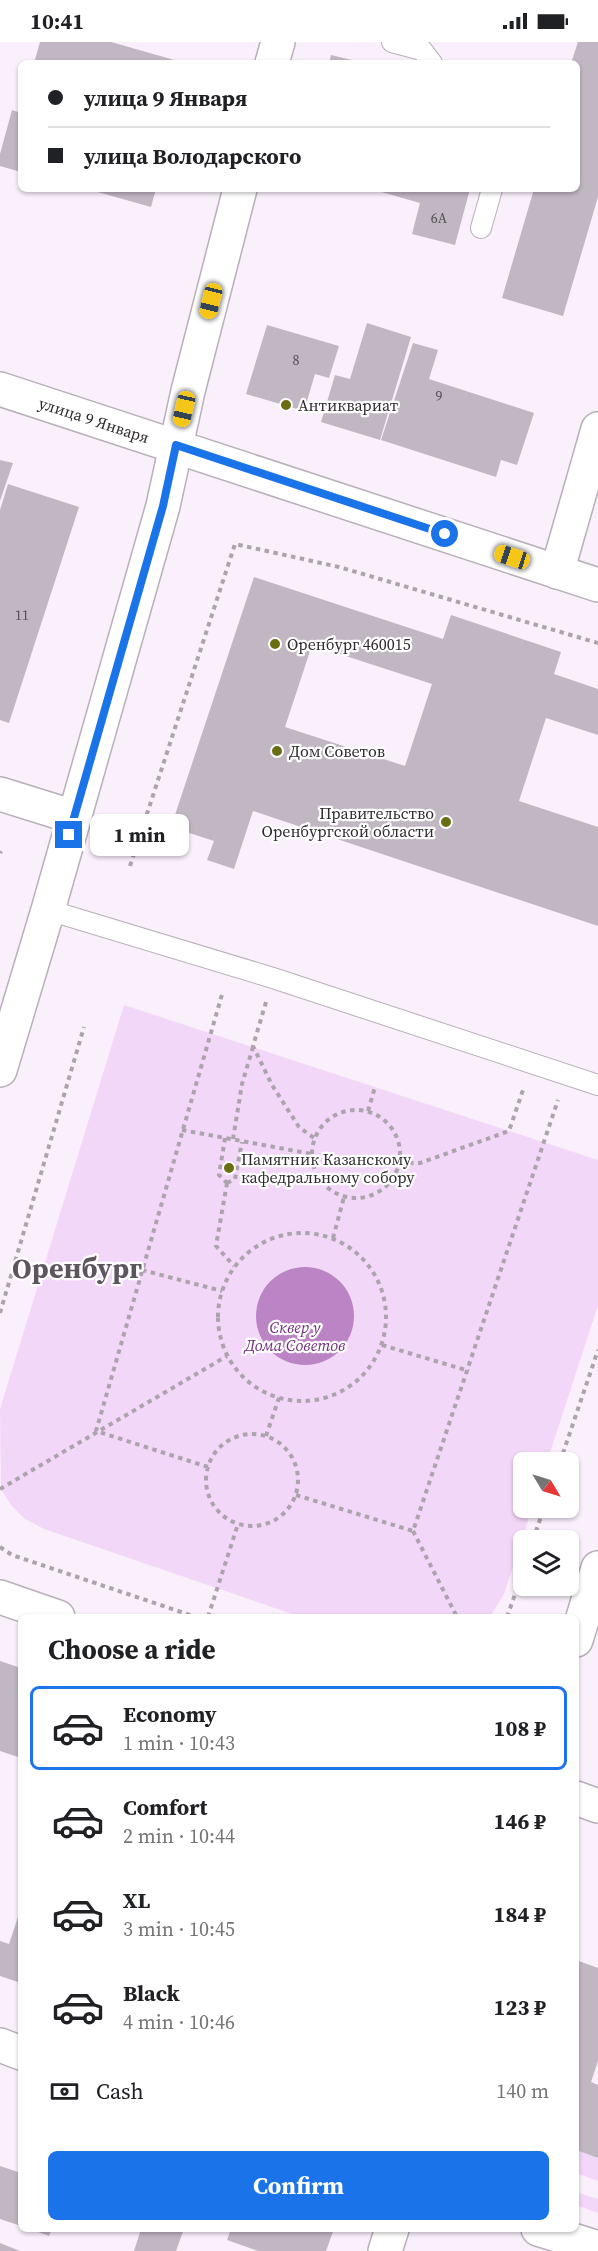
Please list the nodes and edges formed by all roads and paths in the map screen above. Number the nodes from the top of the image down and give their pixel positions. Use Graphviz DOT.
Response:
graph roads {
  1 [pos="278,42"];
  2 [pos="392,42"];
  3 [pos="273,60"];
  4 [pos="430,60"];
  5 [pos="239,192"];
  6 [pos="491,192"];
  7 [pos="481,228"];
  8 [pos="0,388"];
  9 [pos="598,429"];
  10 [pos="176,445"];
  11 [pos="557,572"];
  12 [pos="598,585"];
  13 [pos="598,643"];
  14 [pos="0,794"];
  15 [pos="74,817"];
  16 [pos="130,866"];
  17 [pos="48,910"];
  18 [pos="231,965"];
  19 [pos="273,978"];
  20 [pos="84,1027"];
  21 [pos="253,1046"];
  22 [pos="532,1063"];
  23 [pos="0,1070"];
  24 [pos="567,1074"];
  25 [pos="598,1084"];
  26 [pos="375,1087"];
  27 [pos="368,1111"];
  28 [pos="182,1130"];
  29 [pos="225,1138"];
  30 [pos="314,1138"];
  31 [pos="233,1140"];
  32 [pos="242,1141"];
  33 [pos="312,1154"];
  34 [pos="400,1163"];
  35 [pos="227,1183"];
  36 [pos="344,1197"];
  37 [pos="333,1238"];
  38 [pos="234,1266"];
  39 [pos="142,1270"];
  40 [pos="222,1291"];
  41 [pos="0,1313"];
  42 [pos="382,1345"];
  43 [pos="598,1350"];
  44 [pos="227,1356"];
  45 [pos="469,1371"];
  46 [pos="279,1398"];
  47 [pos="96,1431"];
  48 [pos="266,1436"];
  49 [pos="563,1452"];
  50 [pos="207,1467"];
  51 [pos="0,1489"];
  52 [pos="296,1495"];
  53 [pos="238,1524"];
  54 [pos="413,1531"];
  55 [pos="0,1546"];
  56 [pos="598,1568"];
  57 [pos="514,1596"];
  58 [pos="0,1597"];
  59 [pos="49,1614"];
  60 [pos="187,1614"];
  61 [pos="209,1614"];
  62 [pos="455,1614"];
  63 [pos="508,1614"];
  64 [pos="579,1630"];
  65 [pos="579,1799"];
  66 [pos="598,1806"];
  67 [pos="0,2045"];
  68 [pos="18,2052"];
  69 [pos="391,2232"];
  70 [pos="547,2232"];
  71 [pos="598,2248"];
  72 [pos="385,2251"];
  1 -- 3 [label="main road"];
  2 -- 4 [label="lane"];
  5 -- 10 [label="main road"];
  6 -- 7 [label="lane"];
  8 -- 10 [label="main road, улица 9 Января"];
  9 -- 11 [label="main road"];
  10 -- 11 [label="main road, улица 9 Января"];
  10 -- 15 [label="main road"];
  11 -- 12 [label="main road, улица 9 Января"];
  13 -- 16 [label="path"];
  14 -- 15 [label="main road"];
  15 -- 17 [label="main road"];
  17 -- 18 [label="lane"];
  17 -- 23 [label="main road"];
  18 -- 19 [label="lane"];
  18 -- 28 [label="path"];
  19 -- 21 [label="path"];
  19 -- 22 [label="lane"];
  20 -- 41 [label="path"];
  21 -- 30 [label="path"];
  21 -- 31 [label="path"];
  22 -- 24 [label="lane"];
  22 -- 34 [label="path"];
  24 -- 25 [label="lane"];
  24 -- 45 [label="path"];
  26 -- 27 [label="path"];
  27 -- 30 [label="path"];
  27 -- 34 [label="path"];
  28 -- 29 [label="path"];
  28 -- 39 [label="path"];
  29 -- 31 [label="path"];
  29 -- 35 [label="path"];
  30 -- 33 [label="path"];
  31 -- 32 [label="path"];
  32 -- 33 [label="path"];
  32 -- 35 [label="path"];
  33 -- 36 [label="path"];
  34 -- 36 [label="path"];
  35 -- 38 [label="path"];
  36 -- 37 [label="path"];
  37 -- 38 [label="path"];
  37 -- 42 [label="path"];
  38 -- 40 [label="path"];
  39 -- 40 [label="path"];
  39 -- 47 [label="path"];
  40 -- 44 [label="path"];
  42 -- 45 [label="path"];
  42 -- 46 [label="path"];
  43 -- 49 [label="path"];
  44 -- 46 [label="path"];
  44 -- 47 [label="path"];
  45 -- 54 [label="path"];
  46 -- 48 [label="path"];
  47 -- 50 [label="path"];
  47 -- 51 [label="path"];
  48 -- 50 [label="path"];
  48 -- 52 [label="path"];
  50 -- 53 [label="path"];
  52 -- 53 [label="path"];
  52 -- 54 [label="path"];
  53 -- 61 [label="path"];
  54 -- 62 [label="path"];
  55 -- 60 [label="path"];
  56 -- 64 [label="main road"];
  57 -- 63 [label="path"];
  58 -- 59 [label="main road"];
  65 -- 66 [label="main road"];
  67 -- 68 [label="main road"];
  69 -- 72 [label="main road"];
  70 -- 71 [label="main road"];
}
